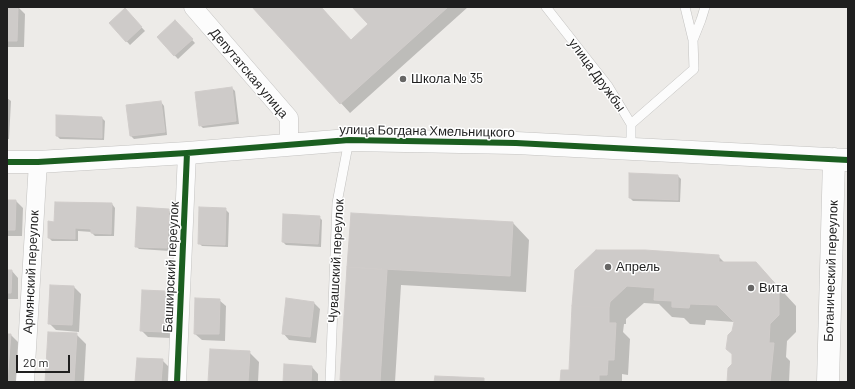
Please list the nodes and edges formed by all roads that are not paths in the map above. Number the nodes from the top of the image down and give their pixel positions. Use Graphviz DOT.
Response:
graph roads {
  1 [pos="194,7"];
  2 [pos="546,7"];
  3 [pos="679,7"];
  4 [pos="705,7"];
  5 [pos="686,10"];
  6 [pos="693,40"];
  7 [pos="631,124"];
  8 [pos="349,140"];
  9 [pos="288,145"];
  10 [pos="631,149"];
  11 [pos="187,153"];
  12 [pos="841,159"];
  13 [pos="7,162"];
  14 [pos="38,162"];
  15 [pos="25,382"];
  16 [pos="176,382"];
  17 [pos="330,382"];
  18 [pos="828,382"];
  1 -- 9 [label="street, Депутатская улица"];
  2 -- 7 [label="lane, улица Дружбы"];
  3 -- 5 [label="lane"];
  4 -- 6 [label="lane"];
  5 -- 6 [label="lane"];
  6 -- 7 [label="lane"];
  7 -- 10 [label="lane, улица Дружбы"];
  8 -- 9 [label="street, улица Богдана Хмельницкого"];
  8 -- 10 [label="street, улица Богдана Хмельницкого"];
  8 -- 17 [label="lane, Чувашский переулок"];
  9 -- 11 [label="street, улица Богдана Хмельницкого"];
  10 -- 12 [label="street, улица Богдана Хмельницкого"];
  11 -- 14 [label="street, улица Богдана Хмельницкого"];
  11 -- 16 [label="street, Башкирский переулок"];
  12 -- 18 [label="street, Ботанический переулок"];
  13 -- 14 [label="street, улица Богдана Хмельницкого"];
  14 -- 15 [label="street, Армянский переулок"];
}
